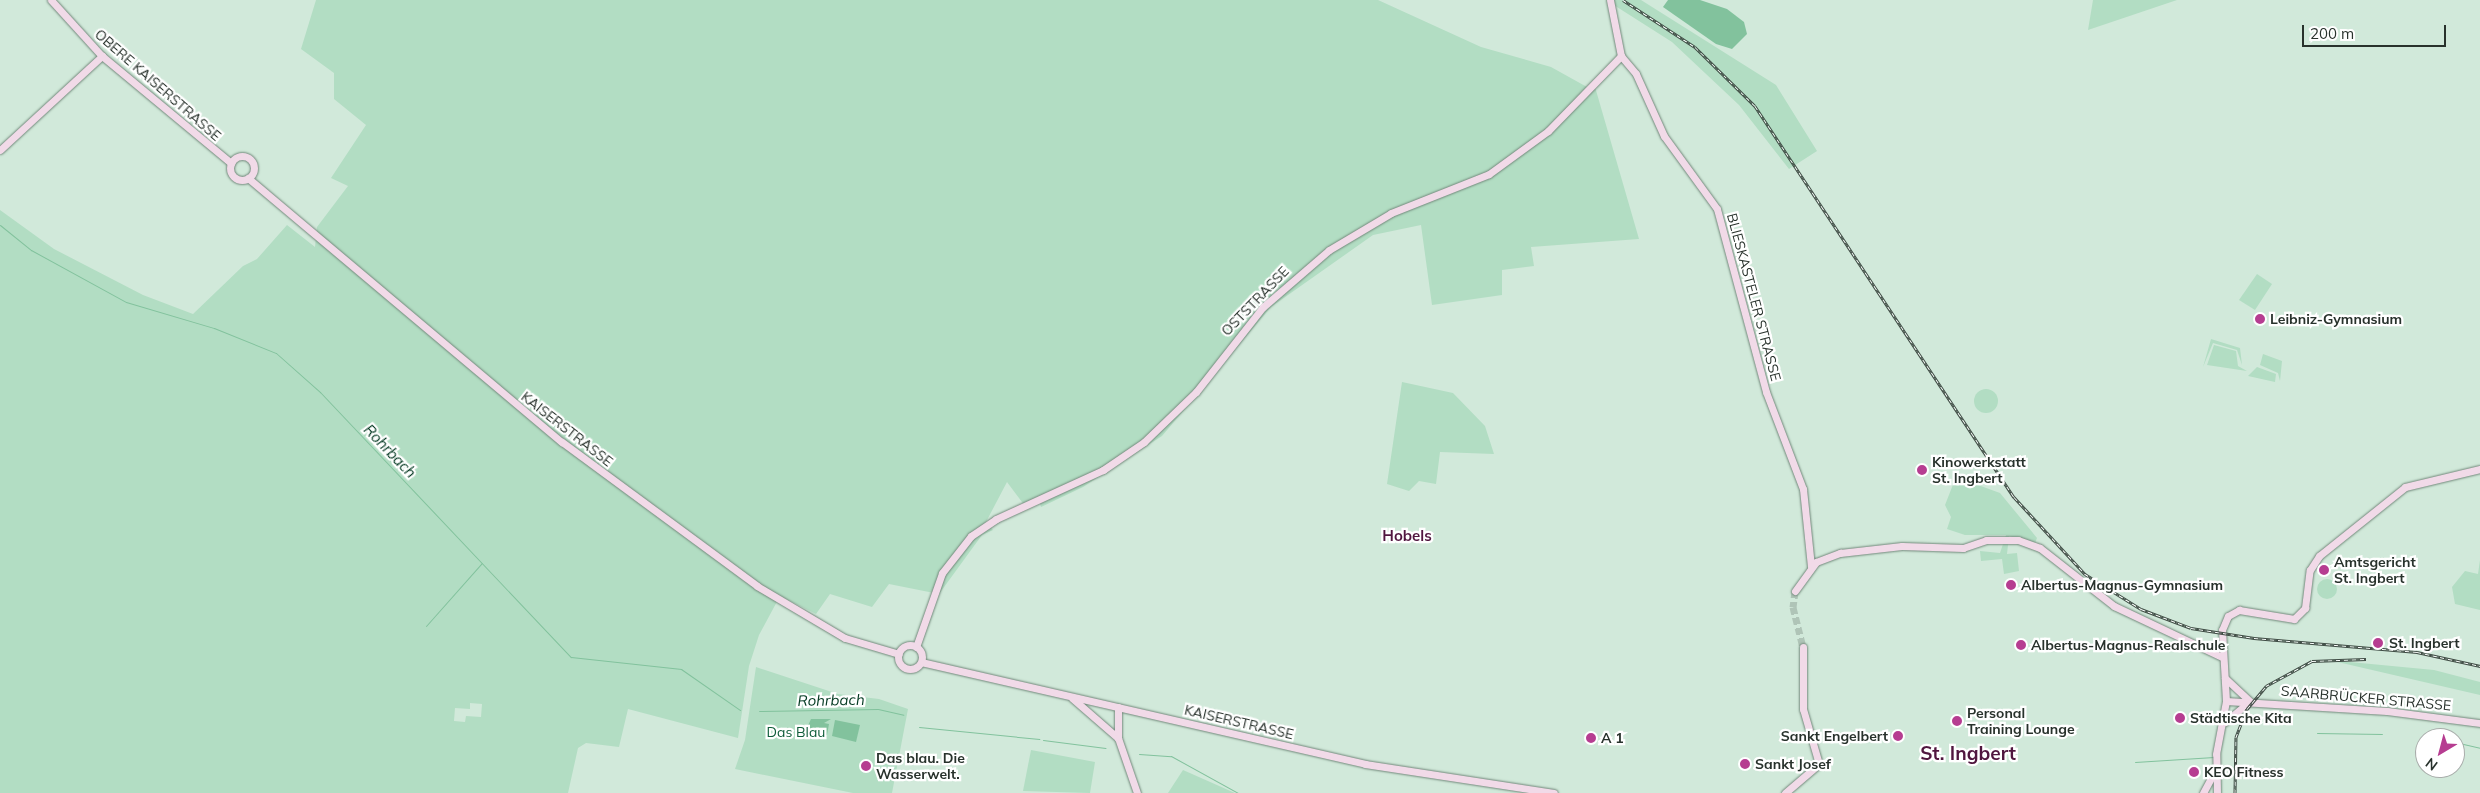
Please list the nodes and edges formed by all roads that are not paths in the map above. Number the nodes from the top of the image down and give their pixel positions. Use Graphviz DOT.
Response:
graph roads {
  1 [pos="51,0"];
  2 [pos="1610,0"];
  3 [pos="102,56"];
  4 [pos="1621,56"];
  5 [pos="0,150"];
  6 [pos="231,164"];
  7 [pos="248,178"];
  8 [pos="2480,469"];
  9 [pos="1811,567"];
  10 [pos="1795,591"];
  11 [pos="916,647"];
  12 [pos="1803,647"];
  13 [pos="899,654"];
  14 [pos="2222,658"];
  15 [pos="920,662"];
  16 [pos="2223,676"];
  17 [pos="1068,695"];
  18 [pos="2226,701"];
  19 [pos="2250,702"];
  20 [pos="1118,707"];
  21 [pos="2480,723"];
  22 [pos="2223,725"];
  23 [pos="1119,741"];
  24 [pos="2216,764"];
  25 [pos="1787,792"];
  26 [pos="1137,793"];
  27 [pos="1554,793"];
  28 [pos="2203,793"];
  29 [pos="2217,793"];
  1 -- 3 [label="main road, OBERE KAISERSTRASSE"];
  2 -- 4 [label="main road"];
  3 -- 5 [label="main road"];
  3 -- 6 [label="main road, OBERE KAISERSTRASSE"];
  4 -- 9 [label="main road, BLIESKASTELER STRASSE"];
  4 -- 11 [label="main road, OSTSTRASSE"];
  6 -- 7 [label="main road"];
  6 -- 7 [label="main road"];
  7 -- 13 [label="main road, KAISERSTRASSE"];
  8 -- 14 [label="main road"];
  9 -- 10 [label="main road"];
  9 -- 14 [label="main road"];
  11 -- 13 [label="main road"];
  11 -- 15 [label="main road"];
  12 -- 25 [label="main road"];
  13 -- 15 [label="main road, KAISERSTRASSE"];
  14 -- 16 [label="main road"];
  15 -- 17 [label="main road, KAISERSTRASSE"];
  16 -- 18 [label="main road"];
  16 -- 19 [label="main road"];
  17 -- 20 [label="main road, KAISERSTRASSE"];
  17 -- 23 [label="main road"];
  18 -- 19 [label="main road"];
  18 -- 22 [label="main road"];
  19 -- 21 [label="main road, SAARBRÜCKER STRASSE"];
  19 -- 22 [label="main road"];
  20 -- 23 [label="main road"];
  20 -- 27 [label="main road, KAISERSTRASSE"];
  22 -- 24 [label="main road"];
  23 -- 26 [label="main road"];
  24 -- 28 [label="main road"];
  24 -- 29 [label="main road"];
}
